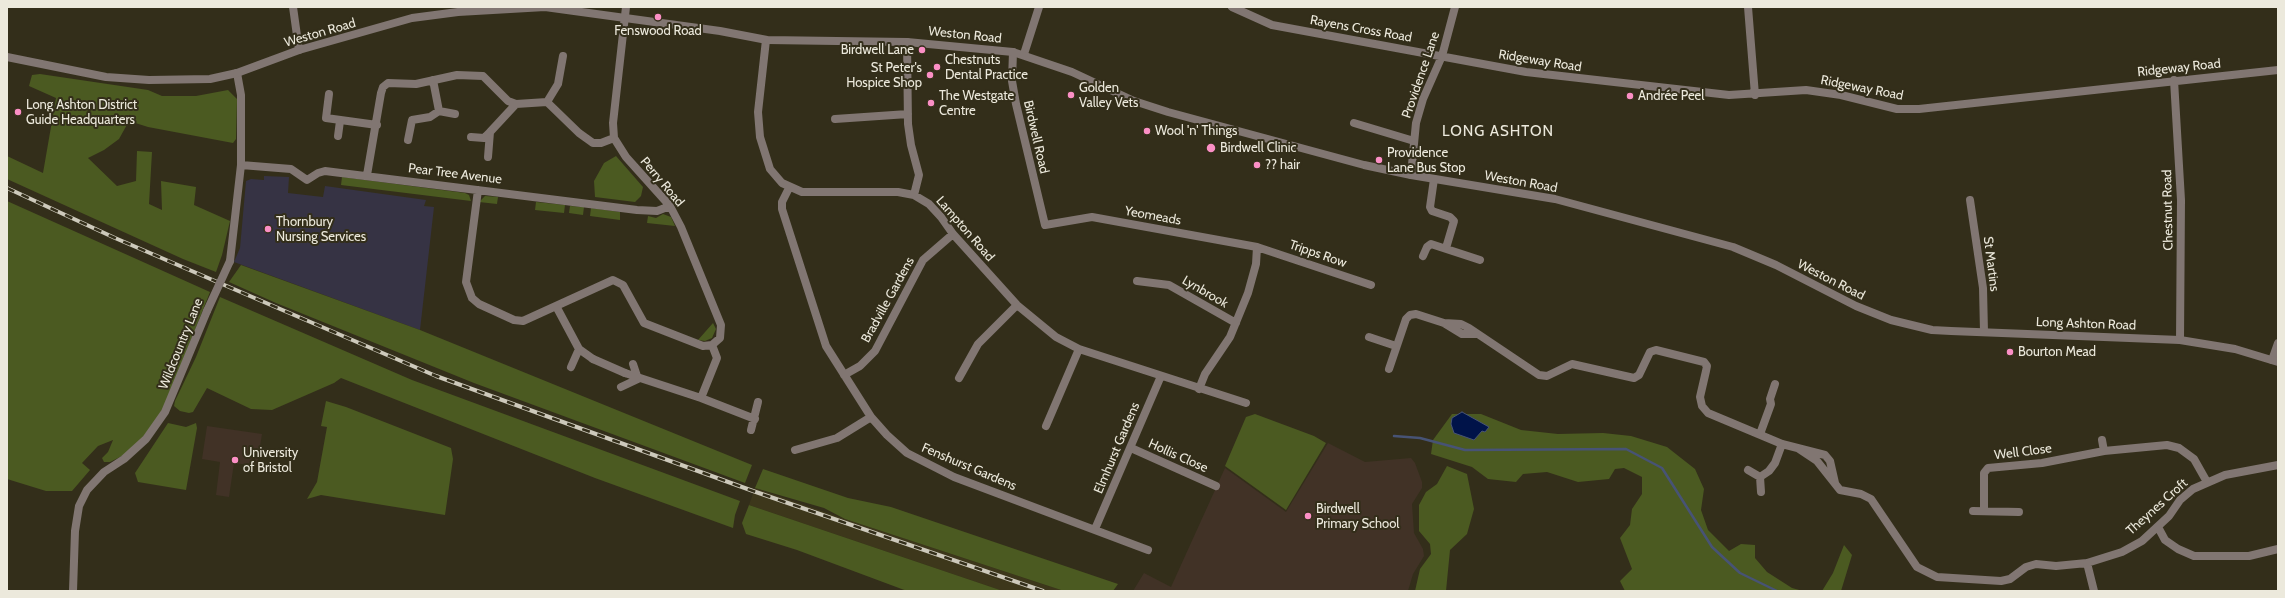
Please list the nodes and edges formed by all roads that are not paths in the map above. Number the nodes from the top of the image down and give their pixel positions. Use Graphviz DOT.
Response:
graph roads {
  1 [pos="293,7"];
  2 [pos="626,7"];
  3 [pos="1039,7"];
  4 [pos="1232,7"];
  5 [pos="1455,7"];
  6 [pos="1748,7"];
  7 [pos="458,10"];
  8 [pos="625,18"];
  9 [pos="766,40"];
  10 [pos="907,42"];
  11 [pos="299,50"];
  12 [pos="1014,52"];
  13 [pos="1024,54"];
  14 [pos="563,56"];
  15 [pos="1442,56"];
  16 [pos="7,57"];
  17 [pos="2278,70"];
  18 [pos="237,73"];
  19 [pos="433,80"];
  20 [pos="2174,80"];
  21 [pos="330,94"];
  22 [pos="1755,95"];
  23 [pos="546,102"];
  24 [pos="516,104"];
  25 [pos="439,111"];
  26 [pos="455,114"];
  27 [pos="908,114"];
  28 [pos="835,119"];
  29 [pos="340,121"];
  30 [pos="1354,123"];
  31 [pos="377,125"];
  32 [pos="490,132"];
  33 [pos="338,136"];
  34 [pos="471,137"];
  35 [pos="614,138"];
  36 [pos="408,140"];
  37 [pos="1414,141"];
  38 [pos="488,157"];
  39 [pos="241,164"];
  40 [pos="367,175"];
  41 [pos="1410,175"];
  42 [pos="1434,179"];
  43 [pos="789,188"];
  44 [pos="478,190"];
  45 [pos="914,195"];
  46 [pos="1970,200"];
  47 [pos="670,206"];
  48 [pos="1045,225"];
  49 [pos="953,234"];
  50 [pos="1257,247"];
  51 [pos="1446,248"];
  52 [pos="1423,256"];
  53 [pos="1480,260"];
  54 [pos="1137,281"];
  55 [pos="1371,285"];
  56 [pos="1018,305"];
  57 [pos="556,306"];
  58 [pos="1891,320"];
  59 [pos="1236,323"];
  60 [pos="1984,332"];
  61 [pos="1369,337"];
  62 [pos="2180,340"];
  63 [pos="2278,343"];
  64 [pos="712,345"];
  65 [pos="1396,346"];
  66 [pos="1079,349"];
  67 [pos="579,350"];
  68 [pos="2275,361"];
  69 [pos="632,364"];
  70 [pos="571,367"];
  71 [pos="1389,369"];
  72 [pos="844,375"];
  73 [pos="1161,376"];
  74 [pos="959,378"];
  75 [pos="638,379"];
  76 [pos="1775,384"];
  77 [pos="621,387"];
  78 [pos="1199,389"];
  79 [pos="701,398"];
  80 [pos="758,402"];
  81 [pos="1246,404"];
  82 [pos="871,417"];
  83 [pos="755,419"];
  84 [pos="1046,426"];
  85 [pos="751,430"];
  86 [pos="1760,434"];
  87 [pos="2102,440"];
  88 [pos="1782,444"];
  89 [pos="1131,448"];
  90 [pos="795,450"];
  91 [pos="2104,451"];
  92 [pos="2278,465"];
  93 [pos="1748,470"];
  94 [pos="1760,477"];
  95 [pos="2207,482"];
  96 [pos="1216,486"];
  97 [pos="1761,492"];
  98 [pos="1973,511"];
  99 [pos="1984,511"];
  100 [pos="2019,512"];
  101 [pos="2158,527"];
  102 [pos="1095,529"];
  103 [pos="2278,549"];
  104 [pos="1148,550"];
  105 [pos="2087,563"];
  106 [pos="73,591"];
  107 [pos="2094,591"];
  1 -- 11 [label="street"];
  2 -- 8 [label="street"];
  3 -- 13 [label="street"];
  4 -- 15 [label="street, Rayens Cross Road"];
  5 -- 15 [label="street, Providence Lane"];
  6 -- 22 [label="street"];
  7 -- 8 [label="street, Weston Road"];
  7 -- 11 [label="street, Weston Road"];
  8 -- 9 [label="street, Weston Road"];
  8 -- 35 [label="street"];
  9 -- 10 [label="street, Weston Road"];
  9 -- 43 [label="street"];
  10 -- 12 [label="street, Weston Road"];
  10 -- 27 [label="street"];
  11 -- 18 [label="street, Weston Road"];
  12 -- 13 [label="street, Weston Road"];
  12 -- 48 [label="street, Birdwell Road"];
  13 -- 41 [label="street, Weston Road"];
  14 -- 23 [label="street"];
  15 -- 22 [label="street, Ridgeway Road"];
  15 -- 37 [label="street, Providence Lane"];
  16 -- 18 [label="street, Weston Road"];
  17 -- 20 [label="street, Ridgeway Road"];
  18 -- 39 [label="street, Wildcountry Lane"];
  19 -- 24 [label="street"];
  19 -- 25 [label="street"];
  19 -- 31 [label="street"];
  20 -- 22 [label="street, Ridgeway Road"];
  20 -- 62 [label="street, Chestnut Road"];
  21 -- 29 [label="street"];
  23 -- 24 [label="street"];
  23 -- 35 [label="street"];
  24 -- 32 [label="street"];
  25 -- 26 [label="street"];
  25 -- 36 [label="street"];
  27 -- 28 [label="street"];
  27 -- 45 [label="street"];
  29 -- 31 [label="street"];
  29 -- 33 [label="street"];
  30 -- 37 [label="street"];
  31 -- 40 [label="street"];
  32 -- 34 [label="street"];
  32 -- 38 [label="street"];
  35 -- 47 [label="street, Perry Road"];
  37 -- 41 [label="street, Providence Lane"];
  39 -- 40 [label="street, Pear Tree Avenue"];
  39 -- 106 [label="street, Wildcountry Lane, bridge"];
  40 -- 44 [label="street, Pear Tree Avenue"];
  41 -- 42 [label="street, Weston Road"];
  42 -- 51 [label="street"];
  42 -- 58 [label="street, Weston Road"];
  43 -- 45 [label="street, Lampton Road"];
  43 -- 72 [label="street, Fenshurst Gardens"];
  44 -- 47 [label="street, Pear Tree Avenue"];
  44 -- 57 [label="street"];
  45 -- 49 [label="street, Lampton Road"];
  46 -- 60 [label="street, St Martins"];
  47 -- 64 [label="street, Perry Road"];
  48 -- 50 [label="street, Yeomeads"];
  49 -- 56 [label="street, Lampton Road"];
  49 -- 72 [label="street, Bradville Gardens"];
  50 -- 55 [label="street, Tripps Row"];
  50 -- 59 [label="street, Lynbrook"];
  51 -- 52 [label="street"];
  51 -- 53 [label="street"];
  54 -- 59 [label="street, Lynbrook"];
  56 -- 66 [label="street, Lampton Road"];
  56 -- 74 [label="street"];
  57 -- 64 [label="street"];
  57 -- 67 [label="street"];
  58 -- 60 [label="street, Long Ashton Road"];
  59 -- 78 [label="street, Lynbrook"];
  60 -- 62 [label="street, Long Ashton Road"];
  61 -- 65 [label="street"];
  62 -- 68 [label="street, Long Ashton Road"];
  63 -- 68 [label="street"];
  64 -- 79 [label="street"];
  65 -- 71 [label="street, Theynes Croft"];
  65 -- 86 [label="street, Theynes Croft"];
  66 -- 73 [label="street, Lampton Road"];
  66 -- 84 [label="street"];
  67 -- 70 [label="street"];
  67 -- 75 [label="street"];
  69 -- 75 [label="street"];
  72 -- 82 [label="street, Fenshurst Gardens"];
  73 -- 78 [label="street, Lampton Road"];
  73 -- 89 [label="street, Elmhurst Gardens"];
  75 -- 77 [label="street"];
  75 -- 79 [label="street"];
  76 -- 86 [label="street"];
  78 -- 81 [label="street, Lampton Road"];
  79 -- 83 [label="street"];
  80 -- 83 [label="street"];
  82 -- 90 [label="street"];
  82 -- 102 [label="street, Fenshurst Gardens"];
  83 -- 85 [label="street"];
  86 -- 88 [label="street, Theynes Croft"];
  87 -- 91 [label="street"];
  88 -- 94 [label="street"];
  88 -- 105 [label="street, Theynes Croft"];
  89 -- 96 [label="street, Hollis Close"];
  89 -- 102 [label="street, Elmhurst Gardens"];
  91 -- 95 [label="street, Well Close"];
  91 -- 99 [label="street, Well Close"];
  92 -- 95 [label="street, Theynes Croft"];
  93 -- 94 [label="street"];
  94 -- 97 [label="street"];
  95 -- 101 [label="street, Theynes Croft"];
  98 -- 99 [label="street"];
  99 -- 100 [label="street"];
  101 -- 103 [label="street"];
  101 -- 105 [label="street, Theynes Croft"];
  102 -- 104 [label="street, Fenshurst Gardens"];
  105 -- 107 [label="street"];
}
